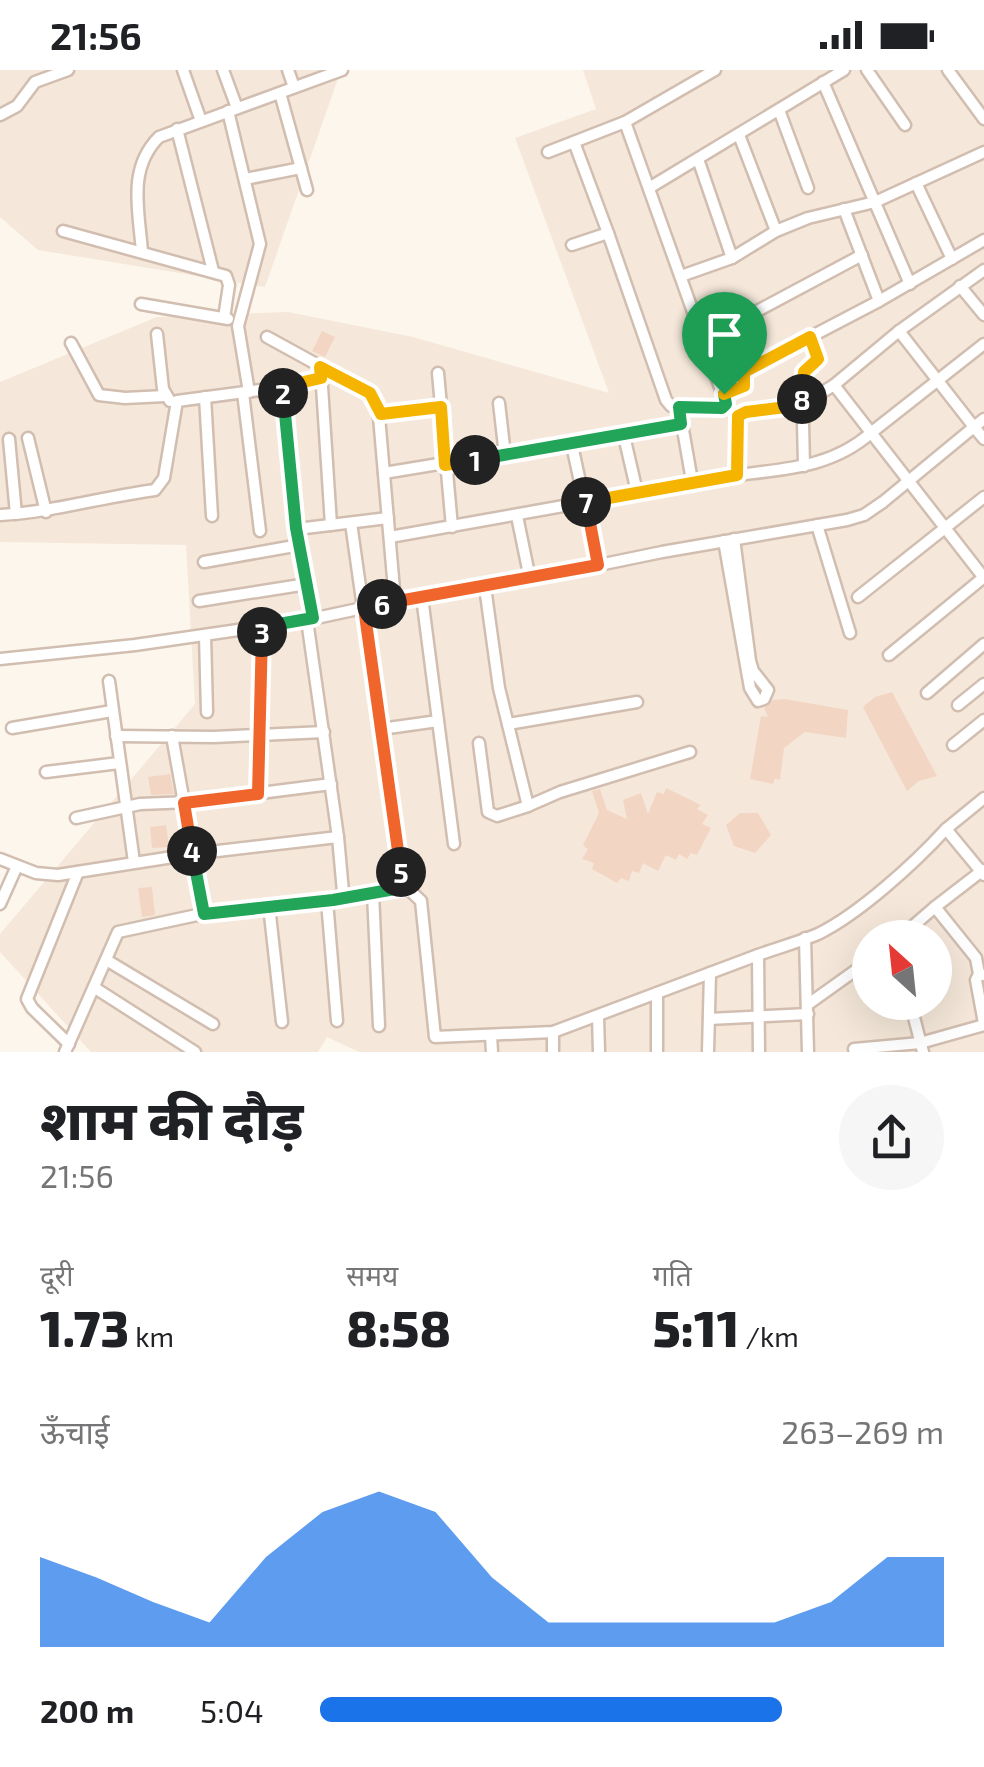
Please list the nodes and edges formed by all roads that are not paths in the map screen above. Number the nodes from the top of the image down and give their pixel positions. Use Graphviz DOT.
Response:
graph roads {
  1 [pos="68,70"];
  2 [pos="183,70"];
  3 [pos="223,70"];
  4 [pos="288,70"];
  5 [pos="342,70"];
  6 [pos="715,70"];
  7 [pos="844,70"];
  8 [pos="866,70"];
  9 [pos="948,70"];
  10 [pos="823,82"];
  11 [pos="294,87"];
  12 [pos="280,93"];
  13 [pos="232,110"];
  14 [pos="779,110"];
  15 [pos="0,116"];
  16 [pos="983,116"];
  17 [pos="201,121"];
  18 [pos="625,122"];
  19 [pos="905,126"];
  20 [pos="177,129"];
  21 [pos="738,134"];
  22 [pos="574,142"];
  23 [pos="548,152"];
  24 [pos="984,152"];
  25 [pos="698,159"];
  26 [pos="301,168"];
  27 [pos="244,178"];
  28 [pos="916,184"];
  29 [pos="649,188"];
  30 [pos="808,188"];
  31 [pos="307,190"];
  32 [pos="875,202"];
  33 [pos="844,209"];
  34 [pos="64,230"];
  35 [pos="776,231"];
  36 [pos="608,233"];
  37 [pos="984,240"];
  38 [pos="572,245"];
  39 [pos="142,252"];
  40 [pos="862,254"];
  41 [pos="732,258"];
  42 [pos="952,259"];
  43 [pos="984,270"];
  44 [pos="212,271"];
  45 [pos="681,276"];
  46 [pos="910,284"];
  47 [pos="960,286"];
  48 [pos="879,301"];
  49 [pos="141,304"];
  50 [pos="984,315"];
  51 [pos="224,318"];
  52 [pos="744,318"];
  53 [pos="238,320"];
  54 [pos="900,331"];
  55 [pos="157,334"];
  56 [pos="268,336"];
  57 [pos="810,337"];
  58 [pos="72,343"];
  59 [pos="984,344"];
  60 [pos="321,372"];
  61 [pos="438,373"];
  62 [pos="938,381"];
  63 [pos="834,386"];
  64 [pos="282,387"];
  65 [pos="246,393"];
  66 [pos="724,394"];
  67 [pos="205,397"];
  68 [pos="170,400"];
  69 [pos="499,402"];
  70 [pos="802,405"];
  71 [pos="441,407"];
  72 [pos="679,407"];
  73 [pos="381,414"];
  74 [pos="979,423"];
  75 [pos="681,424"];
  76 [pos="872,432"];
  77 [pos="624,436"];
  78 [pos="8,438"];
  79 [pos="28,438"];
  80 [pos="984,439"];
  81 [pos="572,445"];
  82 [pos="505,455"];
  83 [pos="445,465"];
  84 [pos="804,466"];
  85 [pos="384,474"];
  86 [pos="737,475"];
  87 [pos="692,481"];
  88 [pos="908,481"];
  89 [pos="637,492"];
  90 [pos="984,497"];
  91 [pos="585,502"];
  92 [pos="46,512"];
  93 [pos="16,514"];
  94 [pos="0,515"];
  95 [pos="212,516"];
  96 [pos="517,516"];
  97 [pos="388,518"];
  98 [pos="351,522"];
  99 [pos="330,525"];
  100 [pos="817,525"];
  101 [pos="452,527"];
  102 [pos="296,528"];
  103 [pos="946,528"];
  104 [pos="260,531"];
  105 [pos="390,538"];
  106 [pos="729,540"];
  107 [pos="300,546"];
  108 [pos="204,562"];
  109 [pos="598,565"];
  110 [pos="984,577"];
  111 [pos="530,579"];
  112 [pos="306,584"];
  113 [pos="485,587"];
  114 [pos="422,596"];
  115 [pos="858,598"];
  116 [pos="199,601"];
  117 [pos="395,601"];
  118 [pos="364,608"];
  119 [pos="310,619"];
  120 [pos="262,627"];
  121 [pos="850,633"];
  122 [pos="205,636"];
  123 [pos="984,644"];
  124 [pos="889,654"];
  125 [pos="0,659"];
  126 [pos="109,681"];
  127 [pos="984,684"];
  128 [pos="927,693"];
  129 [pos="637,702"];
  130 [pos="958,704"];
  131 [pos="112,711"];
  132 [pos="207,712"];
  133 [pos="984,720"];
  134 [pos="438,721"];
  135 [pos="508,724"];
  136 [pos="12,728"];
  137 [pos="381,729"];
  138 [pos="324,732"];
  139 [pos="257,735"];
  140 [pos="116,736"];
  141 [pos="172,736"];
  142 [pos="479,743"];
  143 [pos="952,744"];
  144 [pos="690,752"];
  145 [pos="120,763"];
  146 [pos="46,772"];
  147 [pos="331,784"];
  148 [pos="258,794"];
  149 [pos="984,798"];
  150 [pos="184,803"];
  151 [pos="126,806"];
  152 [pos="528,806"];
  153 [pos="76,818"];
  154 [pos="946,829"];
  155 [pos="338,837"];
  156 [pos="454,844"];
  157 [pos="192,854"];
  158 [pos="0,859"];
  159 [pos="134,862"];
  160 [pos="16,866"];
  161 [pos="78,872"];
  162 [pos="983,872"];
  163 [pos="406,887"];
  164 [pos="372,893"];
  165 [pos="333,899"];
  166 [pos="0,904"];
  167 [pos="269,906"];
  168 [pos="935,907"];
  169 [pos="204,914"];
  170 [pos="920,920"];
  171 [pos="805,938"];
  172 [pos="758,955"];
  173 [pos="108,961"];
  174 [pos="710,973"];
  175 [pos="982,974"];
  176 [pos="852,975"];
  177 [pos="96,988"];
  178 [pos="657,993"];
  179 [pos="808,1010"];
  180 [pos="759,1015"];
  181 [pos="598,1016"];
  182 [pos="708,1019"];
  183 [pos="336,1020"];
  184 [pos="915,1020"];
  185 [pos="282,1022"];
  186 [pos="213,1024"];
  187 [pos="984,1024"];
  188 [pos="380,1026"];
  189 [pos="553,1032"];
  190 [pos="490,1035"];
  191 [pos="922,1047"];
  192 [pos="67,1048"];
  193 [pos="854,1050"];
  194 [pos="196,1052"];
  195 [pos="492,1052"];
  196 [pos="553,1052"];
  197 [pos="599,1052"];
  198 [pos="657,1052"];
  199 [pos="708,1052"];
  200 [pos="760,1052"];
  201 [pos="808,1052"];
  1 -- 15 [label="street"];
  2 -- 17 [label="street"];
  3 -- 13 [label="street"];
  4 -- 11 [label="street"];
  5 -- 11 [label="street"];
  6 -- 18 [label="street"];
  7 -- 10 [label="street"];
  8 -- 19 [label="street"];
  9 -- 16 [label="street"];
  10 -- 14 [label="street"];
  10 -- 32 [label="street"];
  11 -- 12 [label="street"];
  12 -- 13 [label="street"];
  12 -- 26 [label="street"];
  13 -- 17 [label="street"];
  13 -- 27 [label="street"];
  14 -- 21 [label="street"];
  14 -- 30 [label="street"];
  17 -- 20 [label="street"];
  18 -- 22 [label="street"];
  18 -- 29 [label="street"];
  20 -- 39 [label="street"];
  20 -- 44 [label="street"];
  21 -- 25 [label="street"];
  21 -- 35 [label="street"];
  22 -- 23 [label="street"];
  22 -- 36 [label="street"];
  24 -- 28 [label="street"];
  25 -- 29 [label="street"];
  25 -- 41 [label="street"];
  26 -- 27 [label="street"];
  26 -- 31 [label="street"];
  27 -- 53 [label="street"];
  28 -- 32 [label="street"];
  28 -- 42 [label="street"];
  29 -- 45 [label="street"];
  32 -- 33 [label="street"];
  32 -- 46 [label="street"];
  33 -- 35 [label="street"];
  33 -- 40 [label="street"];
  34 -- 39 [label="street"];
  35 -- 41 [label="street"];
  36 -- 38 [label="street"];
  36 -- 72 [label="street"];
  37 -- 42 [label="street"];
  39 -- 44 [label="street"];
  40 -- 48 [label="street"];
  40 -- 52 [label="street"];
  41 -- 45 [label="street"];
  42 -- 46 [label="street"];
  43 -- 47 [label="street"];
  44 -- 51 [label="street"];
  45 -- 66 [label="street"];
  46 -- 48 [label="street"];
  47 -- 50 [label="street"];
  47 -- 54 [label="street"];
  48 -- 57 [label="street"];
  49 -- 51 [label="street"];
  51 -- 53 [label="street"];
  53 -- 65 [label="street"];
  54 -- 62 [label="street"];
  54 -- 63 [label="street"];
  55 -- 68 [label="street"];
  56 -- 60 [label="street"];
  57 -- 66 [label="street"];
  57 -- 70 [label="street"];
  58 -- 68 [label="street"];
  59 -- 62 [label="street"];
  60 -- 64 [label="street"];
  60 -- 73 [label="street"];
  60 -- 99 [label="street"];
  61 -- 71 [label="street"];
  62 -- 74 [label="street"];
  62 -- 76 [label="street"];
  63 -- 70 [label="street"];
  63 -- 76 [label="street"];
  64 -- 65 [label="street"];
  64 -- 102 [label="street"];
  65 -- 67 [label="street"];
  65 -- 104 [label="street"];
  66 -- 72 [label="street"];
  67 -- 68 [label="street"];
  67 -- 95 [label="street"];
  68 -- 92 [label="street"];
  69 -- 82 [label="street"];
  70 -- 84 [label="street"];
  70 -- 86 [label="street"];
  71 -- 73 [label="street"];
  71 -- 83 [label="street"];
  72 -- 75 [label="street"];
  73 -- 85 [label="street"];
  74 -- 80 [label="street"];
  74 -- 88 [label="street"];
  75 -- 77 [label="street"];
  75 -- 87 [label="street"];
  76 -- 84 [label="street"];
  76 -- 88 [label="street"];
  77 -- 81 [label="street"];
  77 -- 89 [label="street"];
  78 -- 93 [label="street"];
  79 -- 92 [label="street"];
  81 -- 82 [label="street"];
  81 -- 91 [label="street"];
  82 -- 83 [label="street"];
  83 -- 85 [label="street"];
  83 -- 101 [label="street"];
  84 -- 86 [label="street"];
  85 -- 97 [label="street"];
  86 -- 87 [label="street"];
  87 -- 89 [label="street"];
  88 -- 100 [label="street"];
  88 -- 103 [label="street"];
  89 -- 91 [label="street"];
  90 -- 103 [label="street"];
  91 -- 96 [label="street"];
  91 -- 109 [label="street"];
  92 -- 93 [label="street"];
  93 -- 94 [label="street"];
  96 -- 101 [label="street"];
  96 -- 111 [label="street"];
  97 -- 98 [label="street"];
  97 -- 105 [label="street"];
  98 -- 99 [label="street"];
  98 -- 118 [label="street"];
  99 -- 102 [label="street"];
  100 -- 106 [label="street"];
  100 -- 121 [label="street"];
  101 -- 105 [label="street"];
  102 -- 107 [label="street"];
  103 -- 110 [label="street"];
  103 -- 115 [label="street"];
  105 -- 117 [label="street"];
  106 -- 106 [label="street"];
  106 -- 109 [label="street"];
  107 -- 108 [label="street"];
  107 -- 112 [label="street"];
  109 -- 111 [label="street"];
  110 -- 124 [label="street"];
  111 -- 113 [label="street"];
  112 -- 116 [label="street"];
  112 -- 119 [label="street"];
  113 -- 114 [label="street"];
  113 -- 135 [label="street"];
  114 -- 117 [label="street"];
  114 -- 134 [label="street"];
  117 -- 118 [label="street"];
  118 -- 119 [label="street"];
  118 -- 137 [label="street"];
  119 -- 120 [label="street"];
  119 -- 138 [label="street"];
  120 -- 122 [label="street"];
  120 -- 139 [label="street"];
  122 -- 125 [label="street"];
  122 -- 132 [label="street"];
  123 -- 128 [label="street"];
  126 -- 131 [label="street"];
  127 -- 130 [label="street"];
  129 -- 135 [label="street"];
  131 -- 136 [label="street"];
  131 -- 140 [label="street"];
  133 -- 143 [label="street"];
  134 -- 137 [label="street"];
  134 -- 156 [label="street"];
  135 -- 152 [label="street"];
  137 -- 163 [label="street"];
  138 -- 139 [label="street"];
  138 -- 147 [label="street"];
  139 -- 141 [label="street"];
  139 -- 148 [label="street"];
  140 -- 141 [label="street"];
  140 -- 145 [label="street"];
  141 -- 150 [label="street"];
  142 -- 152 [label="street"];
  144 -- 152 [label="street"];
  145 -- 146 [label="street"];
  145 -- 151 [label="street"];
  147 -- 148 [label="street"];
  147 -- 155 [label="street"];
  148 -- 150 [label="street"];
  149 -- 154 [label="street"];
  150 -- 151 [label="street"];
  150 -- 157 [label="street"];
  151 -- 153 [label="street"];
  151 -- 159 [label="street"];
  154 -- 162 [label="street"];
  154 -- 171 [label="street"];
  155 -- 157 [label="street"];
  155 -- 165 [label="street"];
  157 -- 159 [label="street"];
  157 -- 169 [label="street"];
  158 -- 160 [label="street"];
  159 -- 161 [label="street"];
  160 -- 161 [label="street"];
  160 -- 166 [label="street"];
  161 -- 192 [label="street"];
  162 -- 168 [label="street"];
  163 -- 164 [label="street"];
  163 -- 190 [label="street"];
  164 -- 165 [label="street"];
  164 -- 188 [label="street"];
  165 -- 167 [label="street"];
  165 -- 183 [label="street"];
  167 -- 169 [label="street"];
  167 -- 185 [label="street"];
  168 -- 170 [label="street"];
  168 -- 175 [label="street"];
  169 -- 173 [label="street"];
  171 -- 172 [label="street"];
  171 -- 179 [label="street"];
  172 -- 174 [label="street"];
  172 -- 180 [label="street"];
  173 -- 177 [label="street"];
  173 -- 186 [label="street"];
  174 -- 178 [label="street"];
  174 -- 182 [label="street"];
  175 -- 187 [label="street"];
  176 -- 179 [label="street"];
  177 -- 192 [label="street"];
  177 -- 194 [label="street"];
  178 -- 181 [label="street"];
  178 -- 198 [label="street"];
  179 -- 180 [label="street"];
  179 -- 201 [label="street"];
  180 -- 182 [label="street"];
  180 -- 200 [label="street"];
  181 -- 189 [label="street"];
  181 -- 197 [label="street"];
  182 -- 199 [label="street"];
  184 -- 191 [label="street"];
  187 -- 191 [label="street"];
  189 -- 190 [label="street"];
  189 -- 196 [label="street"];
  190 -- 195 [label="street"];
  191 -- 193 [label="street"];
}
